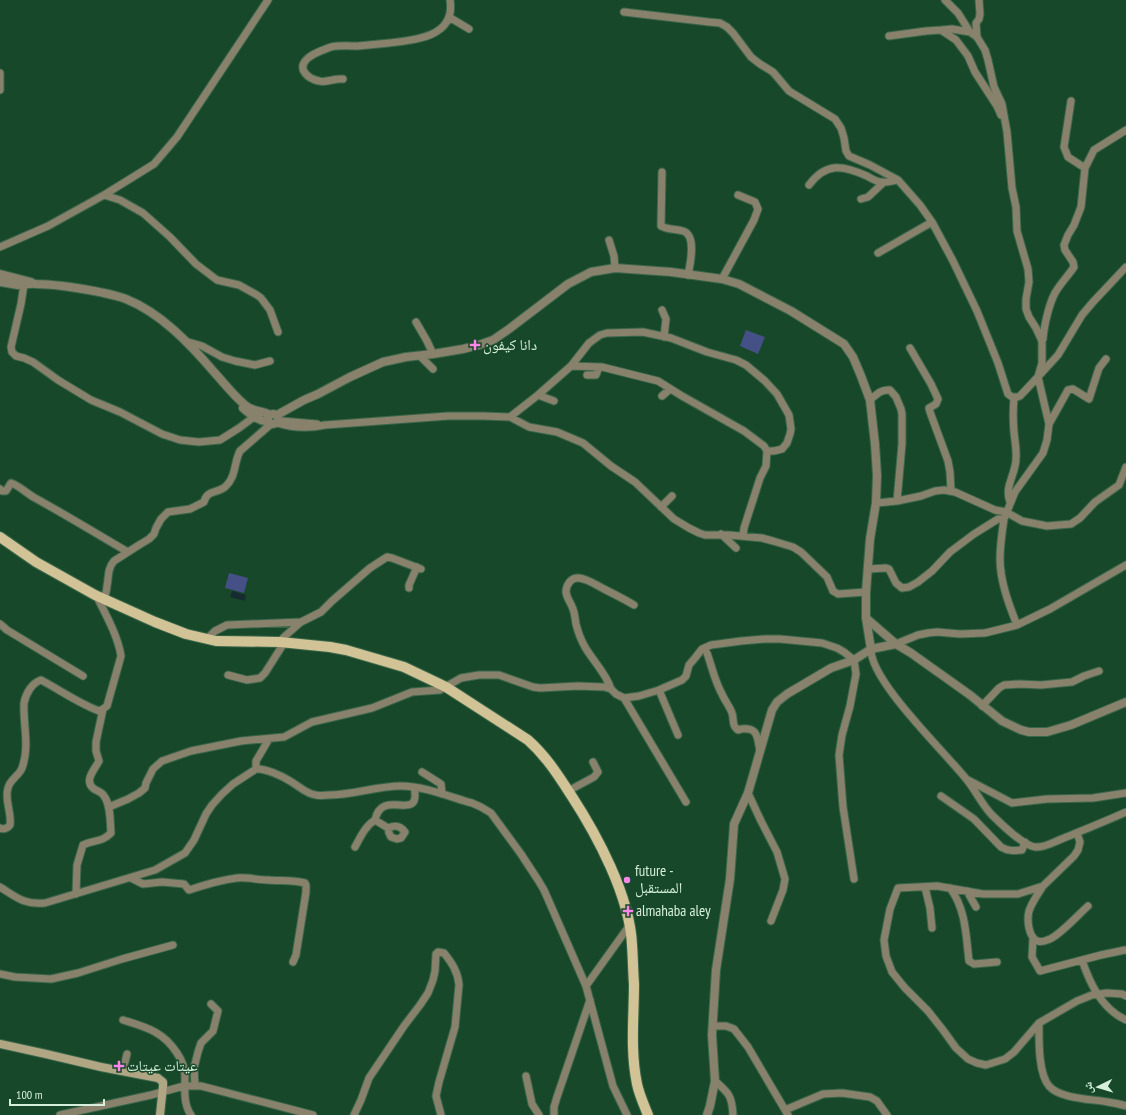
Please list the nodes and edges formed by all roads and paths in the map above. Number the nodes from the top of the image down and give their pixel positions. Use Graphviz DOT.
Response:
graph roads {
  1 [pos="268,0"];
  2 [pos="450,0"];
  3 [pos="945,0"];
  4 [pos="979,0"];
  5 [pos="624,12"];
  6 [pos="449,17"];
  7 [pos="469,29"];
  8 [pos="941,30"];
  9 [pos="970,32"];
  10 [pos="889,36"];
  11 [pos="977,37"];
  12 [pos="0,73"];
  13 [pos="343,80"];
  14 [pos="0,90"];
  15 [pos="1071,101"];
  16 [pos="1005,124"];
  17 [pos="1126,130"];
  18 [pos="1085,168"];
  19 [pos="662,172"];
  20 [pos="898,180"];
  21 [pos="883,183"];
  22 [pos="809,185"];
  23 [pos="104,195"];
  24 [pos="738,195"];
  25 [pos="861,199"];
  26 [pos="932,222"];
  27 [pos="609,240"];
  28 [pos="0,247"];
  29 [pos="878,253"];
  30 [pos="1126,267"];
  31 [pos="615,268"];
  32 [pos="0,274"];
  33 [pos="688,275"];
  34 [pos="722,279"];
  35 [pos="0,282"];
  36 [pos="24,284"];
  37 [pos="35,284"];
  38 [pos="662,310"];
  39 [pos="416,322"];
  40 [pos="278,332"];
  41 [pos="664,337"];
  42 [pos="185,341"];
  43 [pos="1042,341"];
  44 [pos="910,348"];
  45 [pos="433,354"];
  46 [pos="420,356"];
  47 [pos="1106,359"];
  48 [pos="270,361"];
  49 [pos="571,366"];
  50 [pos="599,367"];
  51 [pos="433,369"];
  52 [pos="587,375"];
  53 [pos="1038,377"];
  54 [pos="224,384"];
  55 [pos="670,389"];
  56 [pos="538,395"];
  57 [pos="662,396"];
  58 [pos="1014,398"];
  59 [pos="870,400"];
  60 [pos="554,401"];
  61 [pos="254,417"];
  62 [pos="510,417"];
  63 [pos="274,420"];
  64 [pos="1049,424"];
  65 [pos="767,451"];
  66 [pos="1126,467"];
  67 [pos="0,490"];
  68 [pos="951,491"];
  69 [pos="672,496"];
  70 [pos="898,501"];
  71 [pos="1010,502"];
  72 [pos="876,503"];
  73 [pos="662,507"];
  74 [pos="1005,515"];
  75 [pos="721,534"];
  76 [pos="743,536"];
  77 [pos="0,537"];
  78 [pos="736,548"];
  79 [pos="128,552"];
  80 [pos="1126,565"];
  81 [pos="868,569"];
  82 [pos="408,588"];
  83 [pos="866,592"];
  84 [pos="100,597"];
  85 [pos="634,605"];
  86 [pos="866,618"];
  87 [pos="301,622"];
  88 [pos="0,624"];
  89 [pos="1017,625"];
  90 [pos="207,639"];
  91 [pos="282,642"];
  92 [pos="896,644"];
  93 [pos="871,649"];
  94 [pos="707,653"];
  95 [pos="854,660"];
  96 [pos="1099,671"];
  97 [pos="228,675"];
  98 [pos="83,676"];
  99 [pos="446,687"];
  100 [pos="611,689"];
  101 [pos="659,690"];
  102 [pos="624,698"];
  103 [pos="1126,702"];
  104 [pos="982,706"];
  105 [pos="103,709"];
  106 [pos="678,735"];
  107 [pos="269,739"];
  108 [pos="760,751"];
  109 [pos="593,762"];
  110 [pos="256,769"];
  111 [pos="422,772"];
  112 [pos="967,780"];
  113 [pos="414,787"];
  114 [pos="568,791"];
  115 [pos="748,793"];
  116 [pos="1126,793"];
  117 [pos="442,794"];
  118 [pos="941,796"];
  119 [pos="686,802"];
  120 [pos="109,807"];
  121 [pos="1126,812"];
  122 [pos="375,820"];
  123 [pos="0,828"];
  124 [pos="388,828"];
  125 [pos="1077,833"];
  126 [pos="1025,842"];
  127 [pos="355,847"];
  128 [pos="131,878"];
  129 [pos="854,879"];
  130 [pos="1042,886"];
  131 [pos="0,887"];
  132 [pos="925,887"];
  133 [pos="950,888"];
  134 [pos="967,891"];
  135 [pos="76,894"];
  136 [pos="1088,906"];
  137 [pos="976,907"];
  138 [pos="771,921"];
  139 [pos="630,926"];
  140 [pos="932,928"];
  141 [pos="1033,938"];
  142 [pos="173,945"];
  143 [pos="1125,950"];
  144 [pos="1082,960"];
  145 [pos="293,962"];
  146 [pos="997,962"];
  147 [pos="0,974"];
  148 [pos="586,986"];
  149 [pos="1097,994"];
  150 [pos="1126,996"];
  151 [pos="590,1000"];
  152 [pos="211,1004"];
  153 [pos="123,1020"];
  154 [pos="1126,1020"];
  155 [pos="1039,1023"];
  156 [pos="713,1026"];
  157 [pos="0,1044"];
  158 [pos="127,1054"];
  159 [pos="121,1071"];
  160 [pos="526,1076"];
  161 [pos="715,1081"];
  162 [pos="184,1086"];
  163 [pos="195,1086"];
  164 [pos="163,1092"];
  165 [pos="1126,1106"];
  166 [pos="786,1113"];
  167 [pos="60,1115"];
  168 [pos="160,1115"];
  169 [pos="191,1115"];
  170 [pos="313,1115"];
  171 [pos="354,1115"];
  172 [pos="441,1115"];
  173 [pos="539,1115"];
  174 [pos="554,1115"];
  175 [pos="627,1115"];
  176 [pos="648,1115"];
  177 [pos="707,1115"];
  178 [pos="733,1115"];
  179 [pos="887,1115"];
  1 -- 23 [label="street"];
  2 -- 6 [label="street"];
  3 -- 9 [label="street"];
  4 -- 11 [label="street"];
  5 -- 20 [label="street"];
  6 -- 7 [label="street"];
  6 -- 13 [label="street"];
  8 -- 9 [label="street"];
  8 -- 10 [label="street"];
  8 -- 16 [label="street"];
  9 -- 11 [label="street"];
  11 -- 16 [label="street"];
  12 -- 14 [label="street"];
  15 -- 18 [label="street"];
  16 -- 43 [label="street"];
  17 -- 18 [label="street"];
  18 -- 43 [label="street"];
  19 -- 33 [label="street"];
  20 -- 21 [label="street"];
  20 -- 26 [label="street"];
  21 -- 22 [label="street"];
  21 -- 25 [label="street"];
  23 -- 28 [label="street"];
  23 -- 40 [label="street"];
  24 -- 34 [label="street"];
  26 -- 29 [label="street"];
  26 -- 58 [label="street"];
  27 -- 31 [label="street"];
  30 -- 53 [label="street"];
  31 -- 33 [label="street"];
  31 -- 45 [label="street"];
  32 -- 37 [label="street"];
  33 -- 34 [label="street"];
  34 -- 59 [label="street"];
  35 -- 36 [label="street"];
  36 -- 37 [label="street"];
  36 -- 61 [label="street"];
  37 -- 42 [label="street"];
  38 -- 41 [label="street"];
  39 -- 45 [label="street"];
  41 -- 49 [label="street"];
  41 -- 65 [label="street"];
  42 -- 48 [label="street"];
  42 -- 54 [label="street"];
  43 -- 53 [label="street"];
  44 -- 68 [label="street"];
  45 -- 46 [label="street"];
  46 -- 51 [label="street"];
  46 -- 63 [label="street"];
  47 -- 64 [label="street"];
  49 -- 50 [label="street"];
  49 -- 56 [label="street"];
  50 -- 52 [label="street"];
  50 -- 55 [label="street"];
  53 -- 58 [label="street"];
  53 -- 64 [label="street"];
  54 -- 61 [label="street"];
  54 -- 63 [label="street"];
  55 -- 57 [label="street"];
  55 -- 65 [label="street"];
  56 -- 60 [label="street"];
  56 -- 62 [label="street"];
  58 -- 71 [label="street"];
  59 -- 70 [label="street"];
  59 -- 72 [label="street"];
  61 -- 63 [label="street"];
  62 -- 63 [label="street"];
  62 -- 73 [label="street"];
  63 -- 79 [label="street"];
  64 -- 71 [label="street"];
  65 -- 76 [label="street"];
  66 -- 74 [label="street"];
  67 -- 79 [label="street"];
  68 -- 70 [label="street"];
  68 -- 74 [label="street"];
  69 -- 73 [label="street"];
  70 -- 72 [label="street"];
  71 -- 74 [label="street"];
  72 -- 81 [label="street"];
  73 -- 75 [label="street"];
  74 -- 81 [label="street"];
  74 -- 89 [label="street"];
  75 -- 76 [label="street"];
  75 -- 78 [label="street"];
  76 -- 83 [label="street"];
  77 -- 84 [label="main road"];
  79 -- 84 [label="street"];
  80 -- 89 [label="street"];
  81 -- 83 [label="street"];
  82 -- 87 [label="street"];
  83 -- 86 [label="street"];
  84 -- 90 [label="main road"];
  84 -- 105 [label="street"];
  85 -- 100 [label="street"];
  86 -- 92 [label="street"];
  86 -- 93 [label="street"];
  87 -- 90 [label="street"];
  87 -- 91 [label="street"];
  88 -- 98 [label="street"];
  89 -- 92 [label="street"];
  90 -- 91 [label="main road"];
  91 -- 97 [label="street"];
  91 -- 99 [label="main road"];
  92 -- 93 [label="street"];
  92 -- 104 [label="street"];
  93 -- 95 [label="street"];
  93 -- 112 [label="street"];
  94 -- 108 [label="street"];
  95 -- 101 [label="street"];
  95 -- 108 [label="street"];
  95 -- 129 [label="street"];
  96 -- 104 [label="street"];
  99 -- 100 [label="street"];
  99 -- 107 [label="street"];
  99 -- 114 [label="main road"];
  100 -- 102 [label="street"];
  101 -- 102 [label="street"];
  101 -- 106 [label="street"];
  102 -- 119 [label="street"];
  103 -- 104 [label="street"];
  105 -- 120 [label="street"];
  105 -- 123 [label="street"];
  107 -- 110 [label="street"];
  107 -- 120 [label="street"];
  108 -- 115 [label="street"];
  109 -- 114 [label="street"];
  110 -- 113 [label="street"];
  110 -- 128 [label="street"];
  111 -- 117 [label="street"];
  112 -- 116 [label="street"];
  112 -- 126 [label="street"];
  113 -- 117 [label="street"];
  113 -- 122 [label="street"];
  114 -- 139 [label="main road"];
  115 -- 138 [label="street"];
  115 -- 156 [label="street"];
  117 -- 148 [label="street"];
  118 -- 126 [label="street"];
  120 -- 135 [label="street"];
  121 -- 125 [label="street"];
  122 -- 124 [label="street"];
  122 -- 127 [label="street"];
  125 -- 126 [label="street"];
  125 -- 130 [label="street"];
  128 -- 135 [label="street"];
  128 -- 145 [label="street"];
  130 -- 134 [label="street"];
  130 -- 141 [label="street"];
  131 -- 135 [label="street"];
  132 -- 133 [label="street"];
  132 -- 140 [label="street"];
  132 -- 155 [label="street"];
  133 -- 134 [label="street"];
  133 -- 146 [label="street"];
  134 -- 137 [label="street"];
  136 -- 141 [label="street"];
  139 -- 148 [label="street"];
  139 -- 176 [label="main road"];
  141 -- 144 [label="street"];
  142 -- 147 [label="street"];
  143 -- 144 [label="street"];
  144 -- 149 [label="street"];
  148 -- 151 [label="street"];
  149 -- 150 [label="street"];
  149 -- 154 [label="street"];
  149 -- 155 [label="street"];
  151 -- 174 [label="street"];
  151 -- 175 [label="street"];
  152 -- 163 [label="street"];
  153 -- 162 [label="street"];
  155 -- 165 [label="street"];
  156 -- 161 [label="street"];
  156 -- 166 [label="street"];
  157 -- 159 [label="main road"];
  158 -- 159 [label="street"];
  159 -- 164 [label="main road"];
  160 -- 173 [label="street"];
  161 -- 177 [label="street"];
  161 -- 178 [label="street"];
  162 -- 163 [label="street"];
  162 -- 164 [label="street"];
  162 -- 169 [label="street"];
  163 -- 170 [label="street"];
  164 -- 167 [label="street"];
  164 -- 168 [label="main road"];
  166 -- 179 [label="street"];
  171 -- 172 [label="street"];
}
